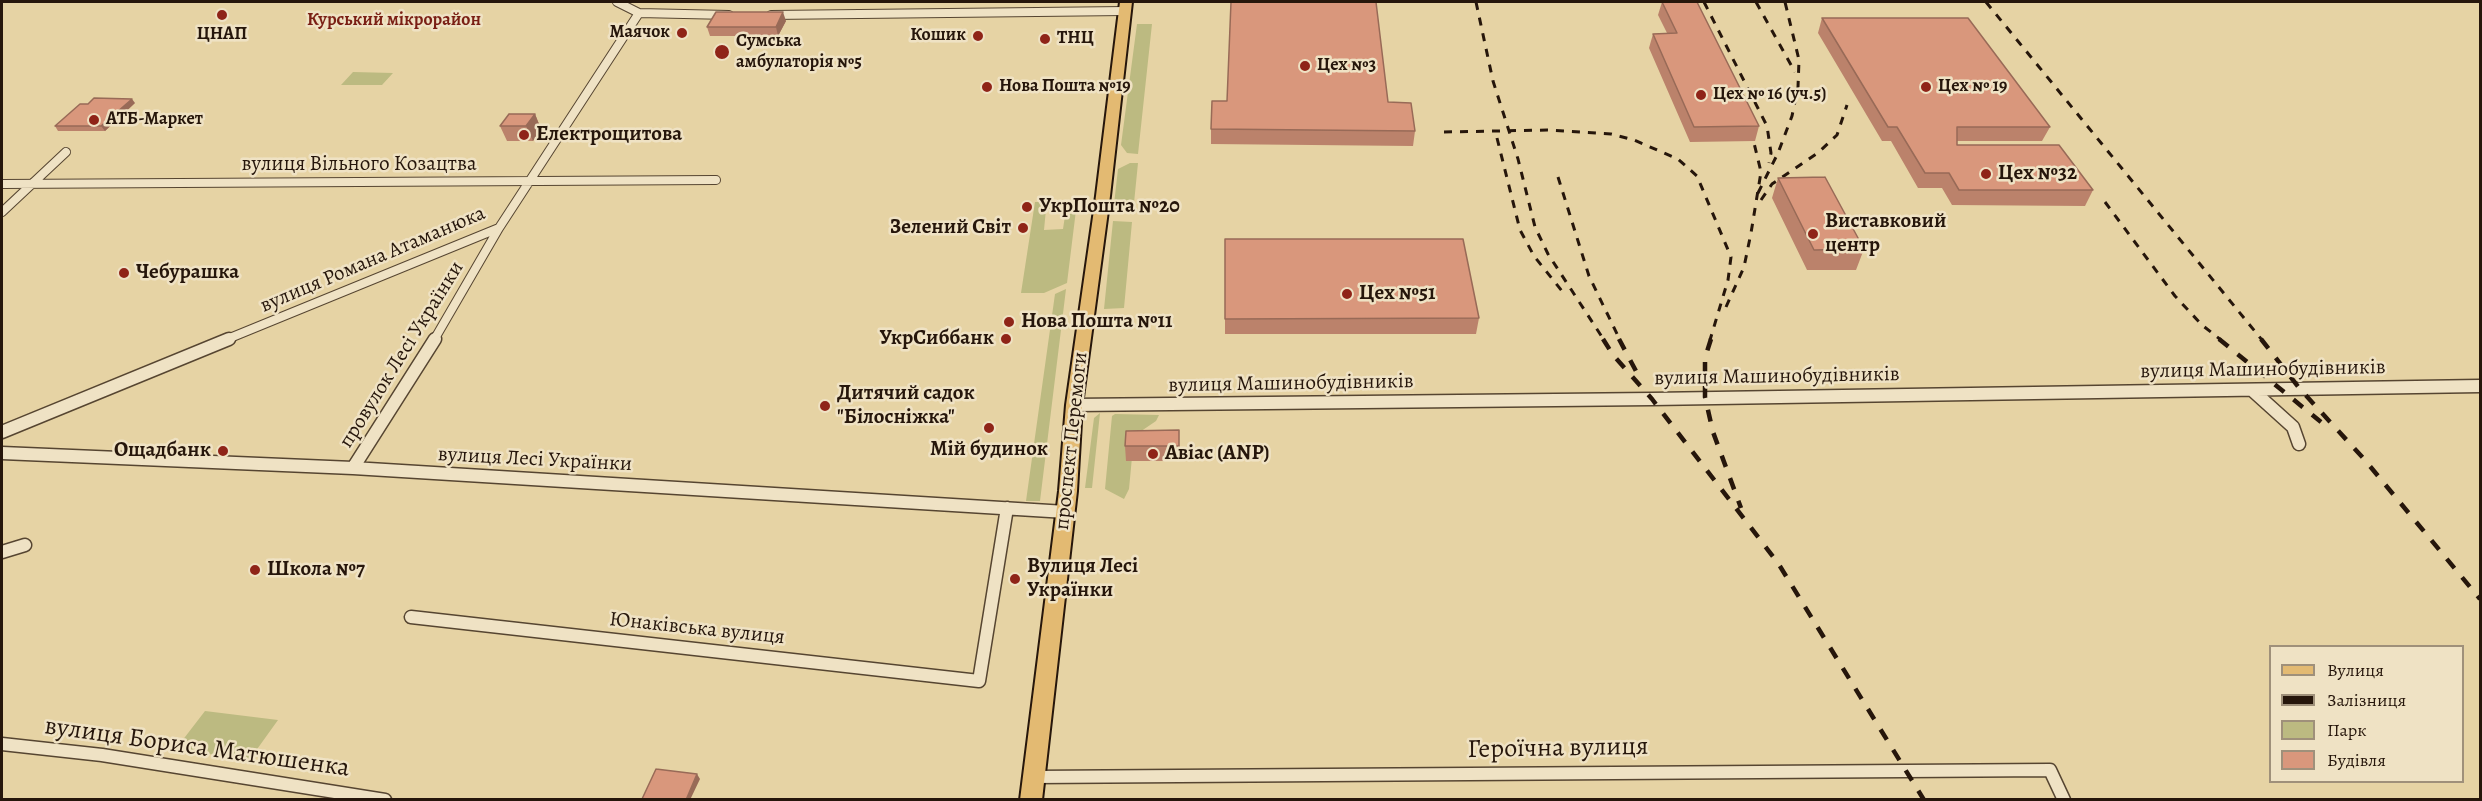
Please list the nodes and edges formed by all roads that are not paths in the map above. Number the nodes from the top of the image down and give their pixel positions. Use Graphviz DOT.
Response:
graph roads {
  1 [pos="617,2"];
  2 [pos="1126,6"];
  3 [pos="639,14"];
  4 [pos="741,15"];
  5 [pos="764,15"];
  6 [pos="66,152"];
  7 [pos="716,180"];
  8 [pos="530,182"];
  9 [pos="2,184"];
  10 [pos="32,184"];
  11 [pos="2,212"];
  12 [pos="500,228"];
  13 [pos="2481,386"];
  14 [pos="2252,390"];
  15 [pos="1074,405"];
  16 [pos="2,432"];
  17 [pos="2298,444"];
  18 [pos="2,453"];
  19 [pos="353,468"];
  20 [pos="1007,508"];
  21 [pos="1066,512"];
  22 [pos="25,545"];
  23 [pos="2,552"];
  24 [pos="411,617"];
  25 [pos="2,744"];
  26 [pos="1034,777"];
  27 [pos="385,800"];
  28 [pos="1031,800"];
  29 [pos="2064,800"];
  1 -- 3 [label="street"];
  2 -- 5 [label="street, проспект Перемоги"];
  2 -- 15 [label="main road, проспект Перемоги"];
  3 -- 4 [label="street"];
  3 -- 8 [label="street, вулиця Романа Атаманюка"];
  6 -- 10 [label="street"];
  7 -- 8 [label="street, вулиця Вільного Козацтва"];
  8 -- 10 [label="street, вулиця Вільного Козацтва"];
  8 -- 12 [label="street, вулиця Романа Атаманюка"];
  9 -- 10 [label="street, вулиця Вільного Козацтва"];
  10 -- 11 [label="street"];
  12 -- 16 [label="street, вулиця Романа Атаманюка"];
  12 -- 19 [label="street, провулок Лесі Українки"];
  13 -- 14 [label="street, вулиця Машинобудівників"];
  14 -- 15 [label="street, вулиця Машинобудівників"];
  14 -- 17 [label="street"];
  15 -- 21 [label="main road, проспект Перемоги"];
  18 -- 19 [label="street, вулиця Лесі Українки"];
  19 -- 20 [label="street, вулиця Лесі Українки"];
  20 -- 21 [label="street, вулиця Лесі Українки"];
  20 -- 24 [label="street, Юнаківська вулиця"];
  21 -- 26 [label="main road, проспект Перемоги"];
  22 -- 23 [label="street"];
  25 -- 27 [label="street, вулиця Бориса Матюшенка"];
  26 -- 28 [label="main road, проспект Перемоги"];
  26 -- 29 [label="street, Героїчна вулиця"];
}
